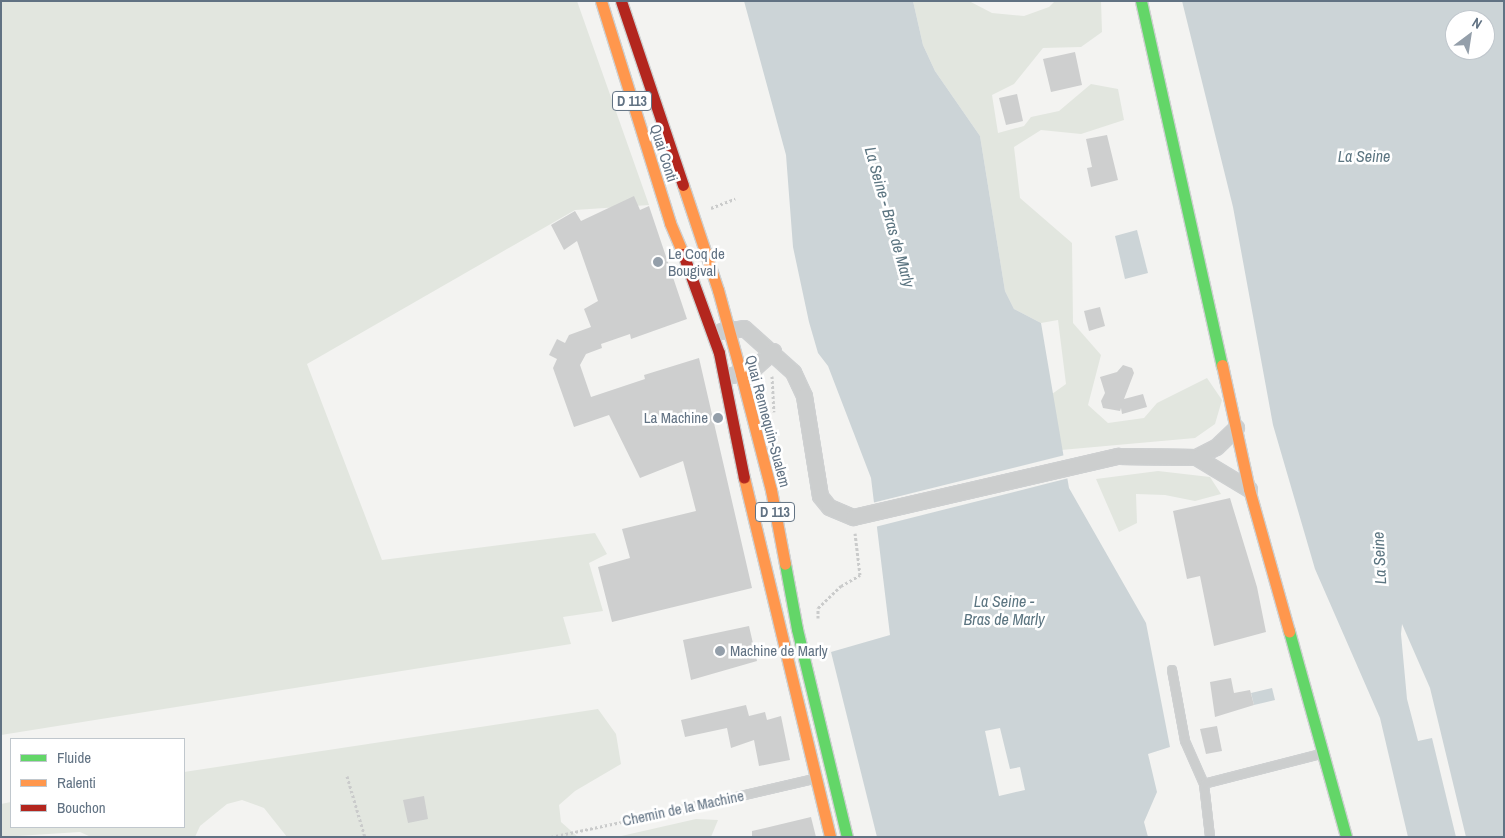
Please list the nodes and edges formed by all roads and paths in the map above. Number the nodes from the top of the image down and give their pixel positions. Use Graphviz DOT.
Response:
graph roads {
  1 [pos="601,1"];
  2 [pos="621,1"];
  3 [pos="1141,1"];
  4 [pos="686,192"];
  5 [pos="735,199"];
  6 [pos="663,200"];
  7 [pos="704,211"];
  8 [pos="728,328"];
  9 [pos="713,333"];
  10 [pos="773,351"];
  11 [pos="741,374"];
  12 [pos="723,377"];
  13 [pos="778,378"];
  14 [pos="774,419"];
  15 [pos="1236,428"];
  16 [pos="1196,457"];
  17 [pos="1250,489"];
  18 [pos="858,517"];
  19 [pos="817,628"];
  20 [pos="1172,670"];
  21 [pos="1323,754"];
  22 [pos="347,776"];
  23 [pos="815,778"];
  24 [pos="1204,784"];
  25 [pos="685,809"];
  26 [pos="365,837"];
  27 [pos="551,837"];
  28 [pos="830,837"];
  29 [pos="847,837"];
  30 [pos="1210,837"];
  31 [pos="1346,837"];
  1 -- 6 [label="main road, Quai Conti / D 113"];
  2 -- 4 [label="main road, Quai Conti / D 113"];
  3 -- 15 [label="main road"];
  4 -- 8 [label="main road, Quai Rennequin-Sualem / D 113"];
  5 -- 7 [label="path"];
  6 -- 9 [label="main road, Quai Rennequin-Sualem / D 113"];
  8 -- 9 [label="street"];
  8 -- 10 [label="street"];
  8 -- 11 [label="main road, Quai Rennequin-Sualem / D 113"];
  9 -- 12 [label="main road, Quai Rennequin-Sualem / D 113"];
  10 -- 11 [label="street"];
  10 -- 18 [label="street"];
  11 -- 12 [label="street"];
  11 -- 29 [label="main road, Quai Rennequin-Sualem / D 113"];
  12 -- 23 [label="main road, Quai Rennequin-Sualem / D 113"];
  13 -- 14 [label="path"];
  15 -- 16 [label="street"];
  15 -- 17 [label="main road"];
  16 -- 17 [label="street"];
  16 -- 18 [label="street"];
  17 -- 21 [label="main road"];
  18 -- 19 [label="path"];
  20 -- 24 [label="lane"];
  21 -- 24 [label="lane"];
  21 -- 31 [label="main road"];
  22 -- 26 [label="path"];
  23 -- 25 [label="lane, Chemin de la Machine"];
  23 -- 28 [label="main road, Quai Rennequin-Sualem / D 113"];
  24 -- 30 [label="lane"];
  25 -- 27 [label="path, Chemin de la Machine"];
}
